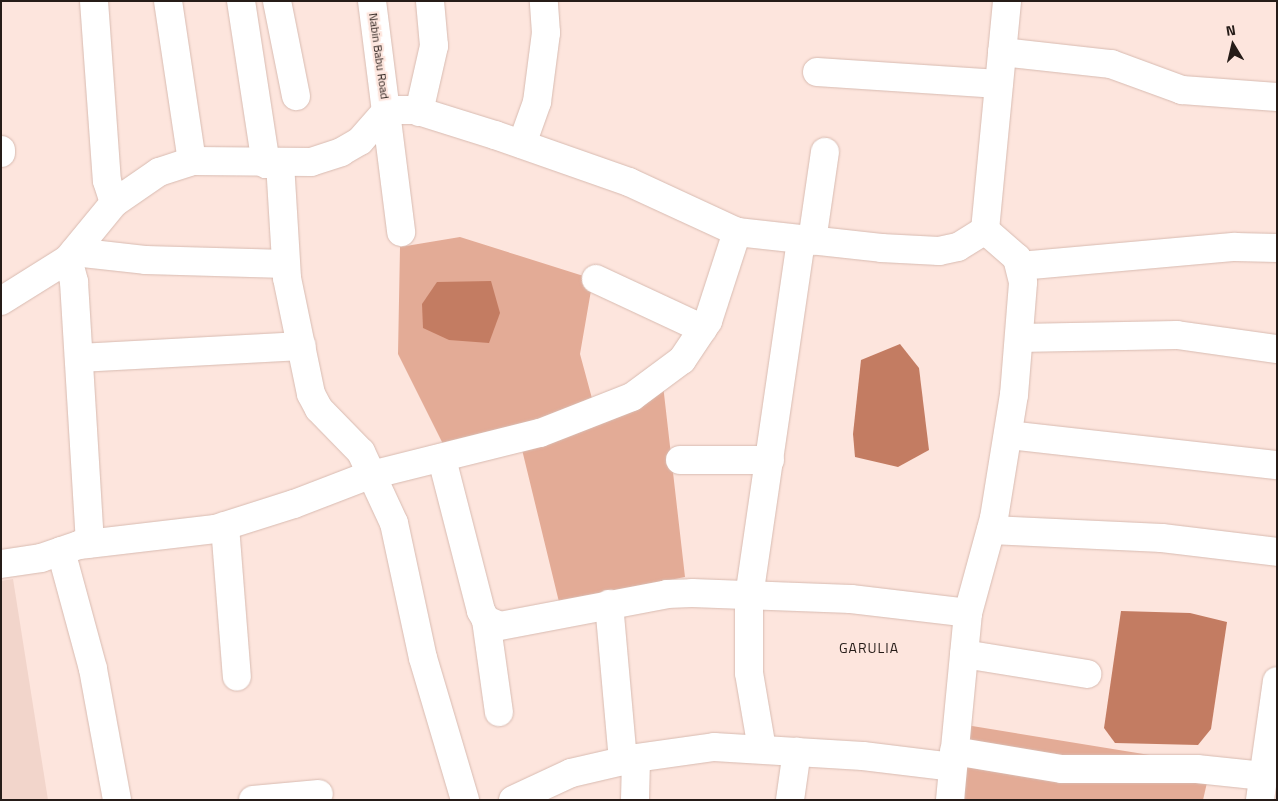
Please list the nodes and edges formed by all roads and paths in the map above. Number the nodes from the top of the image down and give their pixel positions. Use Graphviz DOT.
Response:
graph roads {
  1 [pos="94,1"];
  2 [pos="168,1"];
  3 [pos="240,1"];
  4 [pos="277,1"];
  5 [pos="372,1"];
  6 [pos="430,1"];
  7 [pos="544,1"];
  8 [pos="1007,1"];
  9 [pos="1002,52"];
  10 [pos="816,72"];
  11 [pos="999,84"];
  12 [pos="296,96"];
  13 [pos="1277,97"];
  14 [pos="387,110"];
  15 [pos="419,112"];
  16 [pos="522,144"];
  17 [pos="825,152"];
  18 [pos="192,161"];
  19 [pos="273,164"];
  20 [pos="114,203"];
  21 [pos="985,230"];
  22 [pos="401,232"];
  23 [pos="737,232"];
  24 [pos="806,240"];
  25 [pos="1277,248"];
  26 [pos="71,256"];
  27 [pos="286,264"];
  28 [pos="1020,266"];
  29 [pos="596,279"];
  30 [pos="1,301"];
  31 [pos="703,329"];
  32 [pos="1019,338"];
  33 [pos="302,346"];
  34 [pos="1277,349"];
  35 [pos="79,358"];
  36 [pos="1008,435"];
  37 [pos="442,459"];
  38 [pos="680,460"];
  39 [pos="770,460"];
  40 [pos="1277,465"];
  41 [pos="373,475"];
  42 [pos="225,526"];
  43 [pos="991,530"];
  44 [pos="90,544"];
  45 [pos="61,551"];
  46 [pos="1277,552"];
  47 [pos="1,564"];
  48 [pos="749,597"];
  49 [pos="609,604"];
  50 [pos="968,613"];
  51 [pos="486,620"];
  52 [pos="964,654"];
  53 [pos="1087,674"];
  54 [pos="237,677"];
  55 [pos="1277,681"];
  56 [pos="499,712"];
  57 [pos="762,749"];
  58 [pos="797,751"];
  59 [pos="953,759"];
  60 [pos="629,760"];
  61 [pos="1262,788"];
  62 [pos="319,794"];
  63 [pos="117,800"];
  64 [pos="254,800"];
  65 [pos="465,800"];
  66 [pos="513,800"];
  67 [pos="635,800"];
  68 [pos="790,800"];
  69 [pos="950,800"];
  1 -- 20 [label="street"];
  2 -- 18 [label="street"];
  3 -- 19 [label="street"];
  4 -- 12 [label="street"];
  5 -- 14 [label="street, Nabin Babu Road"];
  6 -- 15 [label="street"];
  7 -- 16 [label="street"];
  8 -- 9 [label="street"];
  9 -- 11 [label="street"];
  9 -- 13 [label="street"];
  10 -- 11 [label="street"];
  11 -- 21 [label="street"];
  14 -- 15 [label="street"];
  14 -- 19 [label="street"];
  14 -- 22 [label="street, Nabin Babu Road"];
  15 -- 16 [label="street"];
  16 -- 23 [label="street"];
  17 -- 24 [label="street"];
  18 -- 19 [label="street"];
  18 -- 20 [label="street"];
  19 -- 27 [label="street"];
  20 -- 26 [label="street"];
  21 -- 24 [label="street"];
  21 -- 28 [label="street"];
  23 -- 24 [label="street"];
  23 -- 31 [label="street"];
  24 -- 39 [label="street"];
  25 -- 28 [label="street"];
  26 -- 27 [label="street"];
  26 -- 30 [label="street"];
  26 -- 35 [label="street"];
  27 -- 33 [label="street"];
  28 -- 32 [label="street"];
  29 -- 31 [label="street"];
  31 -- 37 [label="street"];
  32 -- 34 [label="street"];
  32 -- 36 [label="street"];
  33 -- 35 [label="street"];
  33 -- 41 [label="street"];
  35 -- 44 [label="street"];
  36 -- 40 [label="street"];
  36 -- 43 [label="street"];
  37 -- 41 [label="street"];
  37 -- 51 [label="street"];
  38 -- 39 [label="street"];
  39 -- 48 [label="street"];
  41 -- 42 [label="street"];
  41 -- 65 [label="street"];
  42 -- 44 [label="street"];
  42 -- 54 [label="street"];
  43 -- 46 [label="street"];
  43 -- 50 [label="street"];
  44 -- 45 [label="street"];
  45 -- 47 [label="street"];
  45 -- 63 [label="street"];
  48 -- 49 [label="street"];
  48 -- 50 [label="street"];
  48 -- 57 [label="street"];
  49 -- 51 [label="street"];
  49 -- 60 [label="street"];
  50 -- 52 [label="street"];
  51 -- 56 [label="street"];
  52 -- 53 [label="street"];
  52 -- 59 [label="street"];
  55 -- 61 [label="street"];
  57 -- 58 [label="street"];
  57 -- 60 [label="street"];
  58 -- 59 [label="street"];
  58 -- 68 [label="street"];
  59 -- 61 [label="street"];
  59 -- 69 [label="street"];
  60 -- 66 [label="street"];
  60 -- 67 [label="street"];
  62 -- 64 [label="street"];
}
